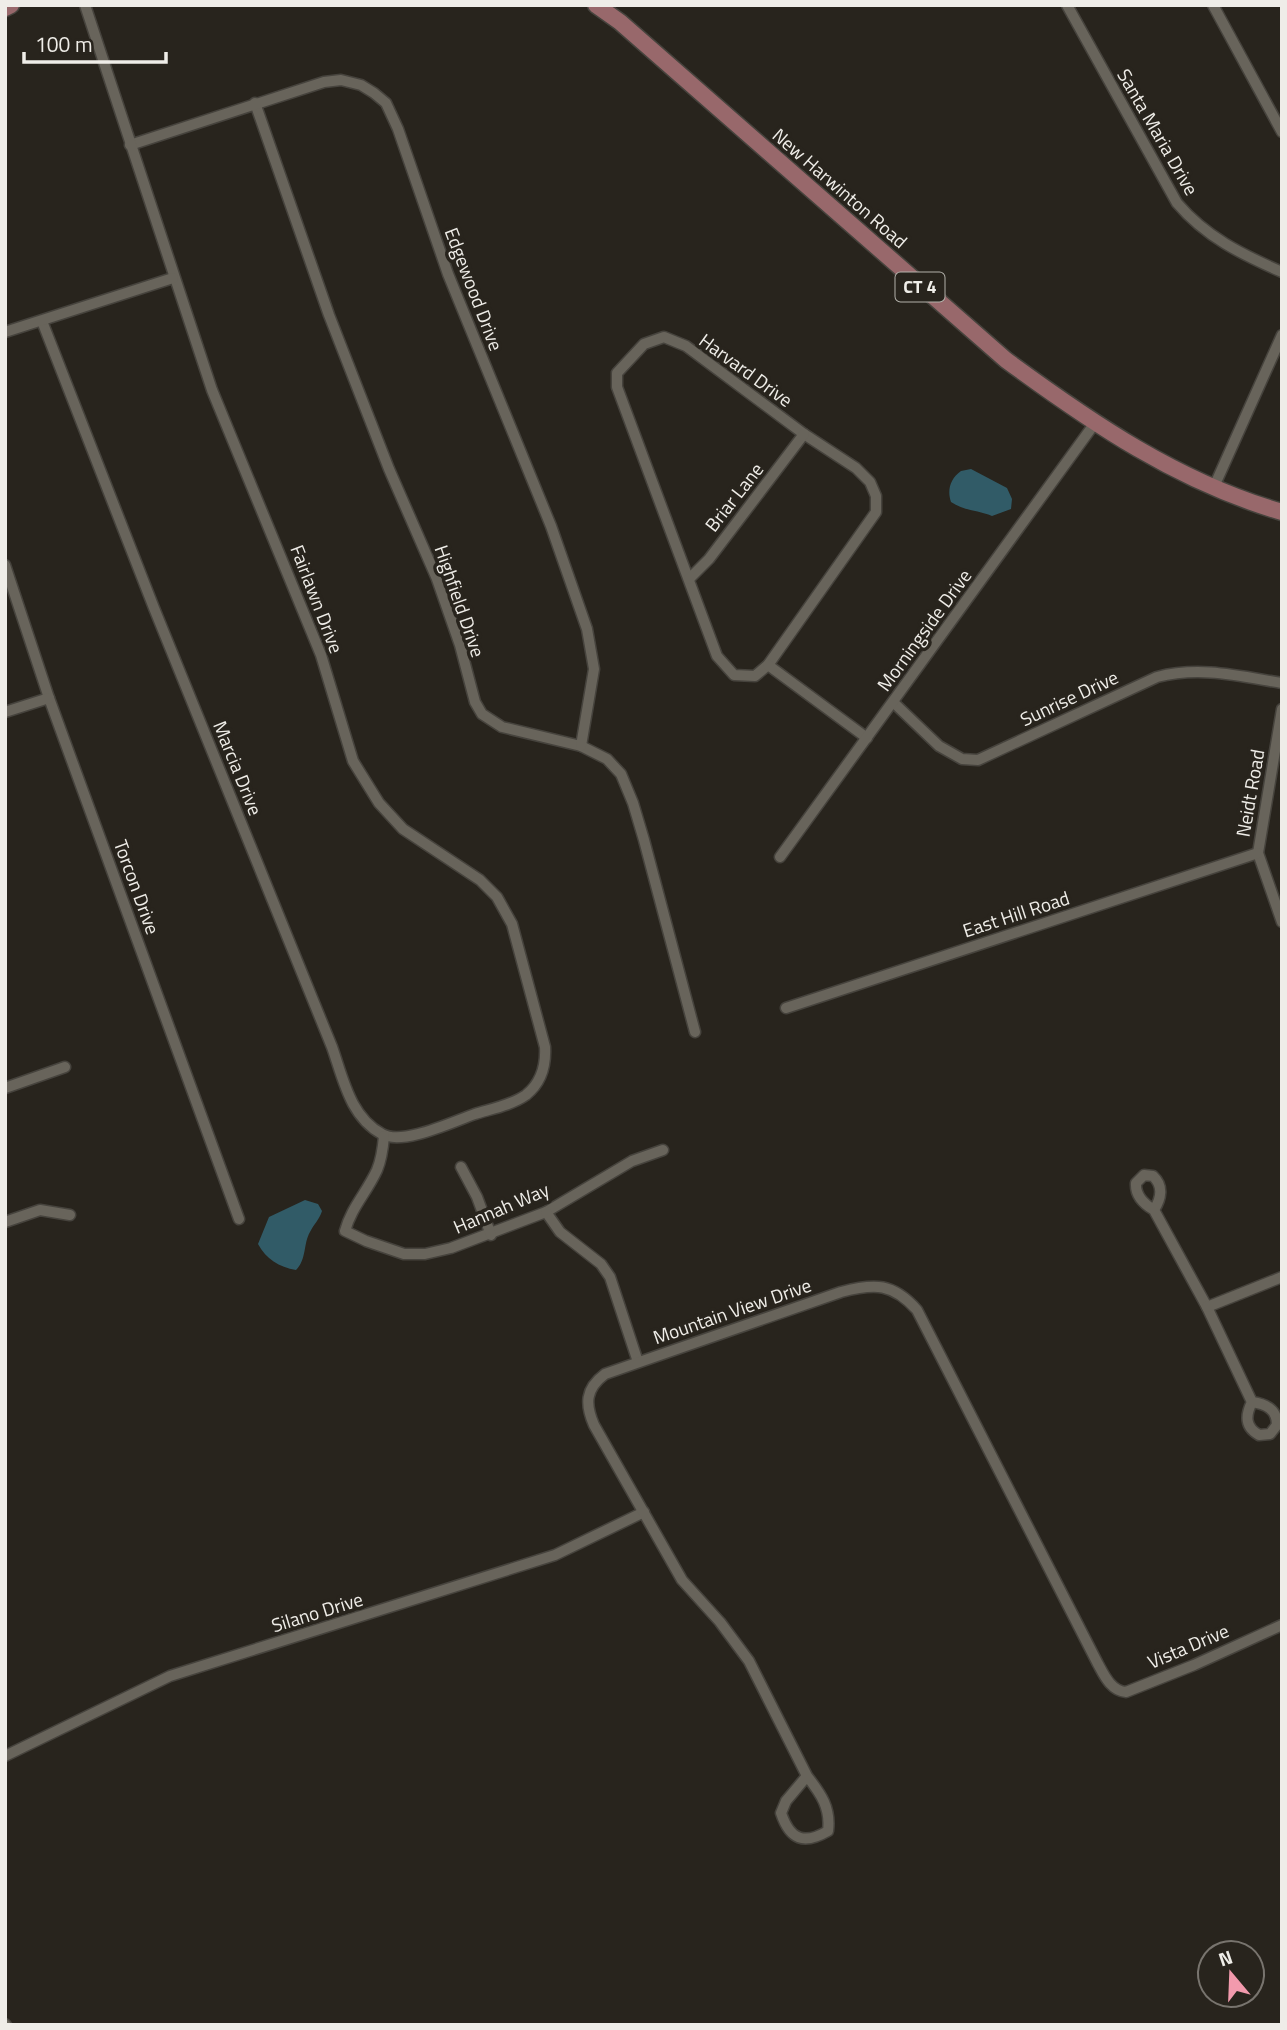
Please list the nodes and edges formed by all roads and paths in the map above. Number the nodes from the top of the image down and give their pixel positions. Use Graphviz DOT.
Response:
graph roads {
  1 [pos="11,5"];
  2 [pos="85,5"];
  3 [pos="596,5"];
  4 [pos="1067,5"];
  5 [pos="1213,5"];
  6 [pos="5,8"];
  7 [pos="256,103"];
  8 [pos="1282,132"];
  9 [pos="130,145"];
  10 [pos="1282,272"];
  11 [pos="173,278"];
  12 [pos="42,321"];
  13 [pos="5,332"];
  14 [pos="1282,335"];
  15 [pos="1095,423"];
  16 [pos="804,434"];
  17 [pos="1213,489"];
  18 [pos="1282,512"];
  19 [pos="5,565"];
  20 [pos="689,579"];
  21 [pos="768,665"];
  22 [pos="1282,683"];
  23 [pos="49,698"];
  24 [pos="893,702"];
  25 [pos="1282,709"];
  26 [pos="5,712"];
  27 [pos="867,738"];
  28 [pos="582,746"];
  29 [pos="1258,853"];
  30 [pos="780,857"];
  31 [pos="1282,922"];
  32 [pos="786,1008"];
  33 [pos="695,1032"];
  34 [pos="65,1067"];
  35 [pos="5,1088"];
  36 [pos="384,1136"];
  37 [pos="663,1150"];
  38 [pos="461,1167"];
  39 [pos="1154,1210"];
  40 [pos="547,1212"];
  41 [pos="70,1215"];
  42 [pos="239,1219"];
  43 [pos="5,1222"];
  44 [pos="491,1235"];
  45 [pos="1282,1277"];
  46 [pos="1207,1307"];
  47 [pos="638,1362"];
  48 [pos="1252,1402"];
  49 [pos="644,1512"];
  50 [pos="1282,1625"];
  51 [pos="1108,1682"];
  52 [pos="5,1756"];
  53 [pos="807,1776"];
  1 -- 6 [label="main road"];
  2 -- 9 [label="street, Fairlawn Drive"];
  3 -- 15 [label="main road, New Harwinton Road / CT 4"];
  4 -- 10 [label="street, Santa Maria Drive"];
  5 -- 8 [label="street"];
  7 -- 9 [label="street, Edgewood Drive"];
  7 -- 28 [label="street, Highfield Drive"];
  7 -- 28 [label="street, Edgewood Drive"];
  9 -- 11 [label="street, Fairlawn Drive"];
  11 -- 12 [label="street"];
  11 -- 36 [label="street, Fairlawn Drive"];
  12 -- 13 [label="street"];
  12 -- 36 [label="street, Marcia Drive"];
  14 -- 17 [label="street"];
  15 -- 17 [label="main road, New Harwinton Road / CT 4"];
  15 -- 24 [label="street, Morningside Drive"];
  16 -- 20 [label="street, Briar Lane"];
  16 -- 20 [label="street, Harvard Drive"];
  16 -- 21 [label="street, Harvard Drive"];
  17 -- 18 [label="main road, New Harwinton Road / CT 4"];
  19 -- 23 [label="street, Torcon Drive"];
  20 -- 21 [label="street, Harvard Drive"];
  21 -- 27 [label="street"];
  22 -- 24 [label="street, Sunrise Drive"];
  23 -- 26 [label="street"];
  23 -- 42 [label="street, Torcon Drive"];
  24 -- 27 [label="street, Morningside Drive"];
  25 -- 29 [label="street, Neidt Road"];
  27 -- 30 [label="street, Morningside Drive"];
  28 -- 33 [label="street, Highfield Drive"];
  29 -- 31 [label="street, Neidt Road"];
  29 -- 32 [label="street, East Hill Road"];
  34 -- 35 [label="street"];
  36 -- 44 [label="street, Hannah Way"];
  37 -- 40 [label="street, Hannah Way"];
  38 -- 44 [label="street"];
  39 -- 46 [label="street"];
  40 -- 44 [label="street, Hannah Way"];
  40 -- 47 [label="street"];
  41 -- 43 [label="street"];
  45 -- 46 [label="street"];
  46 -- 48 [label="street"];
  47 -- 49 [label="street, Mountain View Drive"];
  47 -- 51 [label="street, Mountain View Drive"];
  49 -- 52 [label="street, Silano Drive"];
  49 -- 53 [label="street, Mountain View Drive"];
  50 -- 51 [label="street, Vista Drive"];
  53 -- 53 [label="street, Mountain View Drive"];
}
